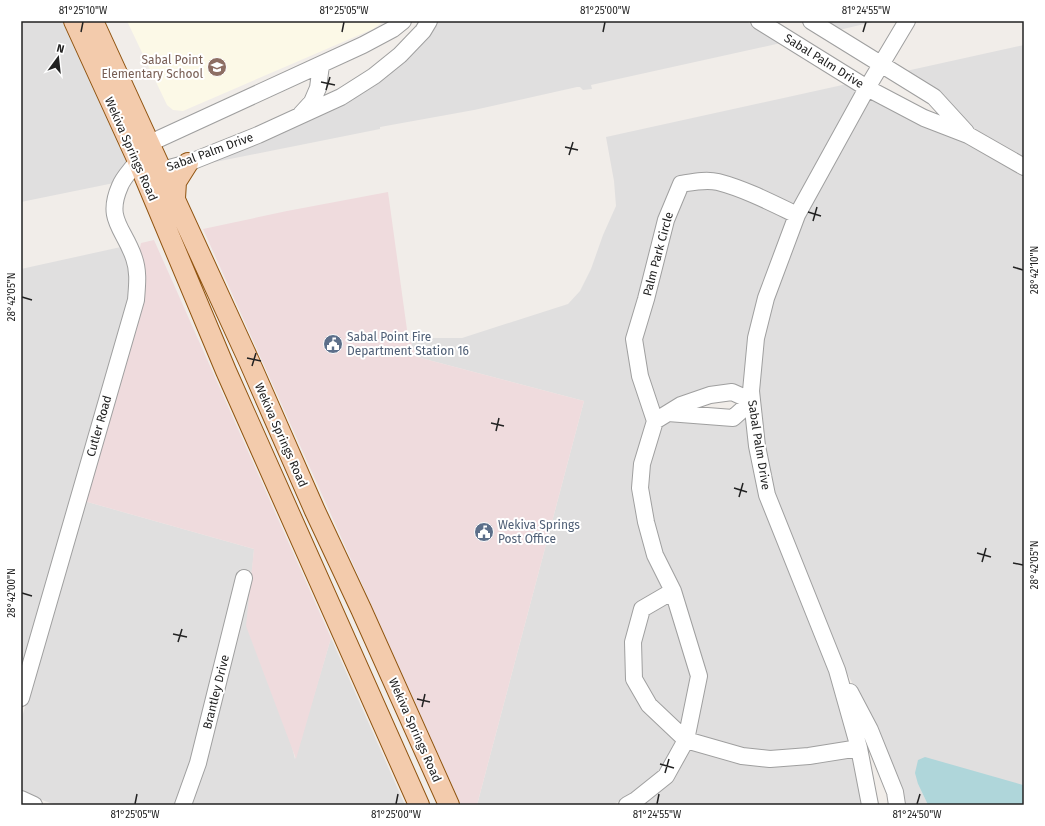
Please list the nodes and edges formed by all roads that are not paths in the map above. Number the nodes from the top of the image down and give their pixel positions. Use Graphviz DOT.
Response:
graph roads {
  1 [pos="74,21"];
  2 [pos="93,21"];
  3 [pos="403,21"];
  4 [pos="429,21"];
  5 [pos="759,21"];
  6 [pos="811,21"];
  7 [pos="907,21"];
  8 [pos="882,64"];
  9 [pos="321,65"];
  10 [pos="867,88"];
  11 [pos="298,117"];
  12 [pos="968,135"];
  13 [pos="150,143"];
  14 [pos="138,161"];
  15 [pos="188,163"];
  16 [pos="1024,167"];
  17 [pos="162,170"];
  18 [pos="175,198"];
  19 [pos="797,215"];
  20 [pos="249,361"];
  21 [pos="226,371"];
  22 [pos="752,401"];
  23 [pos="661,417"];
  24 [pos="315,511"];
  25 [pos="294,522"];
  26 [pos="244,578"];
  27 [pos="673,591"];
  28 [pos="837,670"];
  29 [pos="21,698"];
  30 [pos="686,740"];
  31 [pos="858,748"];
  32 [pos="21,799"];
  33 [pos="34,805"];
  34 [pos="183,805"];
  35 [pos="419,805"];
  36 [pos="449,805"];
  37 [pos="627,805"];
  38 [pos="870,805"];
  39 [pos="897,805"];
  1 -- 14 [label="main road, Wekiva Springs Road"];
  2 -- 13 [label="main road, Wekiva Springs Road"];
  3 -- 9 [label="street"];
  4 -- 11 [label="street, Sabal Palm Drive"];
  5 -- 10 [label="street, Sabal Palm Drive"];
  6 -- 8 [label="street"];
  7 -- 8 [label="street, Sabal Palm Drive"];
  8 -- 10 [label="street, Sabal Palm Drive"];
  8 -- 12 [label="street"];
  9 -- 11 [label="street"];
  9 -- 13 [label="street"];
  10 -- 12 [label="street"];
  10 -- 19 [label="street, Sabal Palm Drive"];
  11 -- 15 [label="street, Sabal Palm Drive"];
  12 -- 16 [label="street"];
  13 -- 14 [label="street"];
  13 -- 17 [label="main road, Wekiva Springs Road"];
  14 -- 17 [label="street, Sabal Palm Drive"];
  14 -- 21 [label="main road, Wekiva Springs Road"];
  14 -- 29 [label="street, Cutler Road"];
  15 -- 17 [label="street, Sabal Palm Drive"];
  15 -- 18 [label="main road"];
  17 -- 18 [label="main road, Wekiva Springs Road"];
  18 -- 20 [label="main road, Wekiva Springs Road"];
  19 -- 22 [label="street, Sabal Palm Drive"];
  19 -- 23 [label="street, Palm Park Circle"];
  20 -- 21 [label="main road"];
  20 -- 24 [label="main road, Wekiva Springs Road"];
  21 -- 25 [label="main road, Wekiva Springs Road"];
  22 -- 23 [label="street"];
  22 -- 23 [label="street"];
  22 -- 28 [label="street, Sabal Palm Drive"];
  23 -- 27 [label="street"];
  24 -- 25 [label="main road"];
  24 -- 36 [label="main road, Wekiva Springs Road"];
  25 -- 35 [label="main road, Wekiva Springs Road"];
  26 -- 34 [label="street, Brantley Drive"];
  27 -- 30 [label="street"];
  27 -- 30 [label="street"];
  28 -- 31 [label="street, Sabal Palm Drive"];
  28 -- 39 [label="street, Sabal Palm Drive"];
  30 -- 31 [label="street"];
  30 -- 37 [label="street"];
  31 -- 38 [label="street, Sabal Palm Drive"];
  32 -- 33 [label="street"];
}
